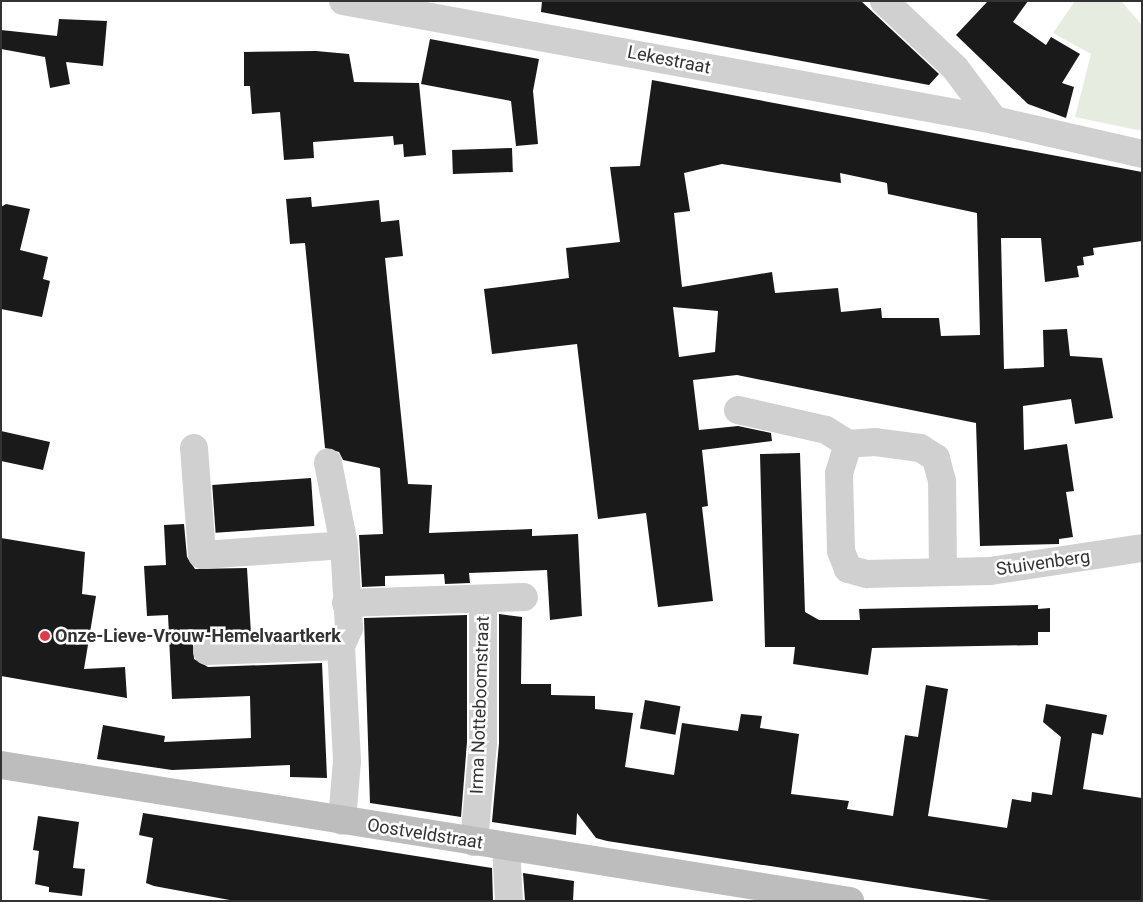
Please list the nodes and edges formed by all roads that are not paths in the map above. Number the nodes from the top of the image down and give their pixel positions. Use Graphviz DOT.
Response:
graph roads {
  1 [pos="343,1"];
  2 [pos="884,1"];
  3 [pos="994,120"];
  4 [pos="1142,154"];
  5 [pos="738,410"];
  6 [pos="848,444"];
  7 [pos="194,448"];
  8 [pos="328,463"];
  9 [pos="344,545"];
  10 [pos="1142,548"];
  11 [pos="943,571"];
  12 [pos="524,597"];
  13 [pos="483,599"];
  14 [pos="346,603"];
  15 [pos="341,646"];
  16 [pos="207,651"];
  17 [pos="1,765"];
  18 [pos="342,821"];
  19 [pos="474,842"];
  20 [pos="506,846"];
  21 [pos="509,901"];
  22 [pos="850,901"];
  1 -- 3 [label="street, Lekestraat"];
  2 -- 3 [label="street"];
  3 -- 4 [label="street, Lekestraat"];
  5 -- 6 [label="street"];
  6 -- 11 [label="street"];
  6 -- 11 [label="street, Stuivenberg"];
  7 -- 9 [label="street"];
  8 -- 9 [label="street"];
  9 -- 14 [label="street"];
  10 -- 11 [label="street, Stuivenberg"];
  12 -- 13 [label="street, Irma Notteboomstraat"];
  13 -- 14 [label="street, Irma Notteboomstraat"];
  13 -- 19 [label="street, Irma Notteboomstraat"];
  14 -- 15 [label="street"];
  15 -- 16 [label="street"];
  15 -- 18 [label="street"];
  17 -- 18 [label="street, Oostveldstraat"];
  18 -- 19 [label="street, Oostveldstraat"];
  19 -- 20 [label="street, Oostveldstraat"];
  20 -- 21 [label="street"];
  20 -- 22 [label="street, Oostveldstraat"];
}
